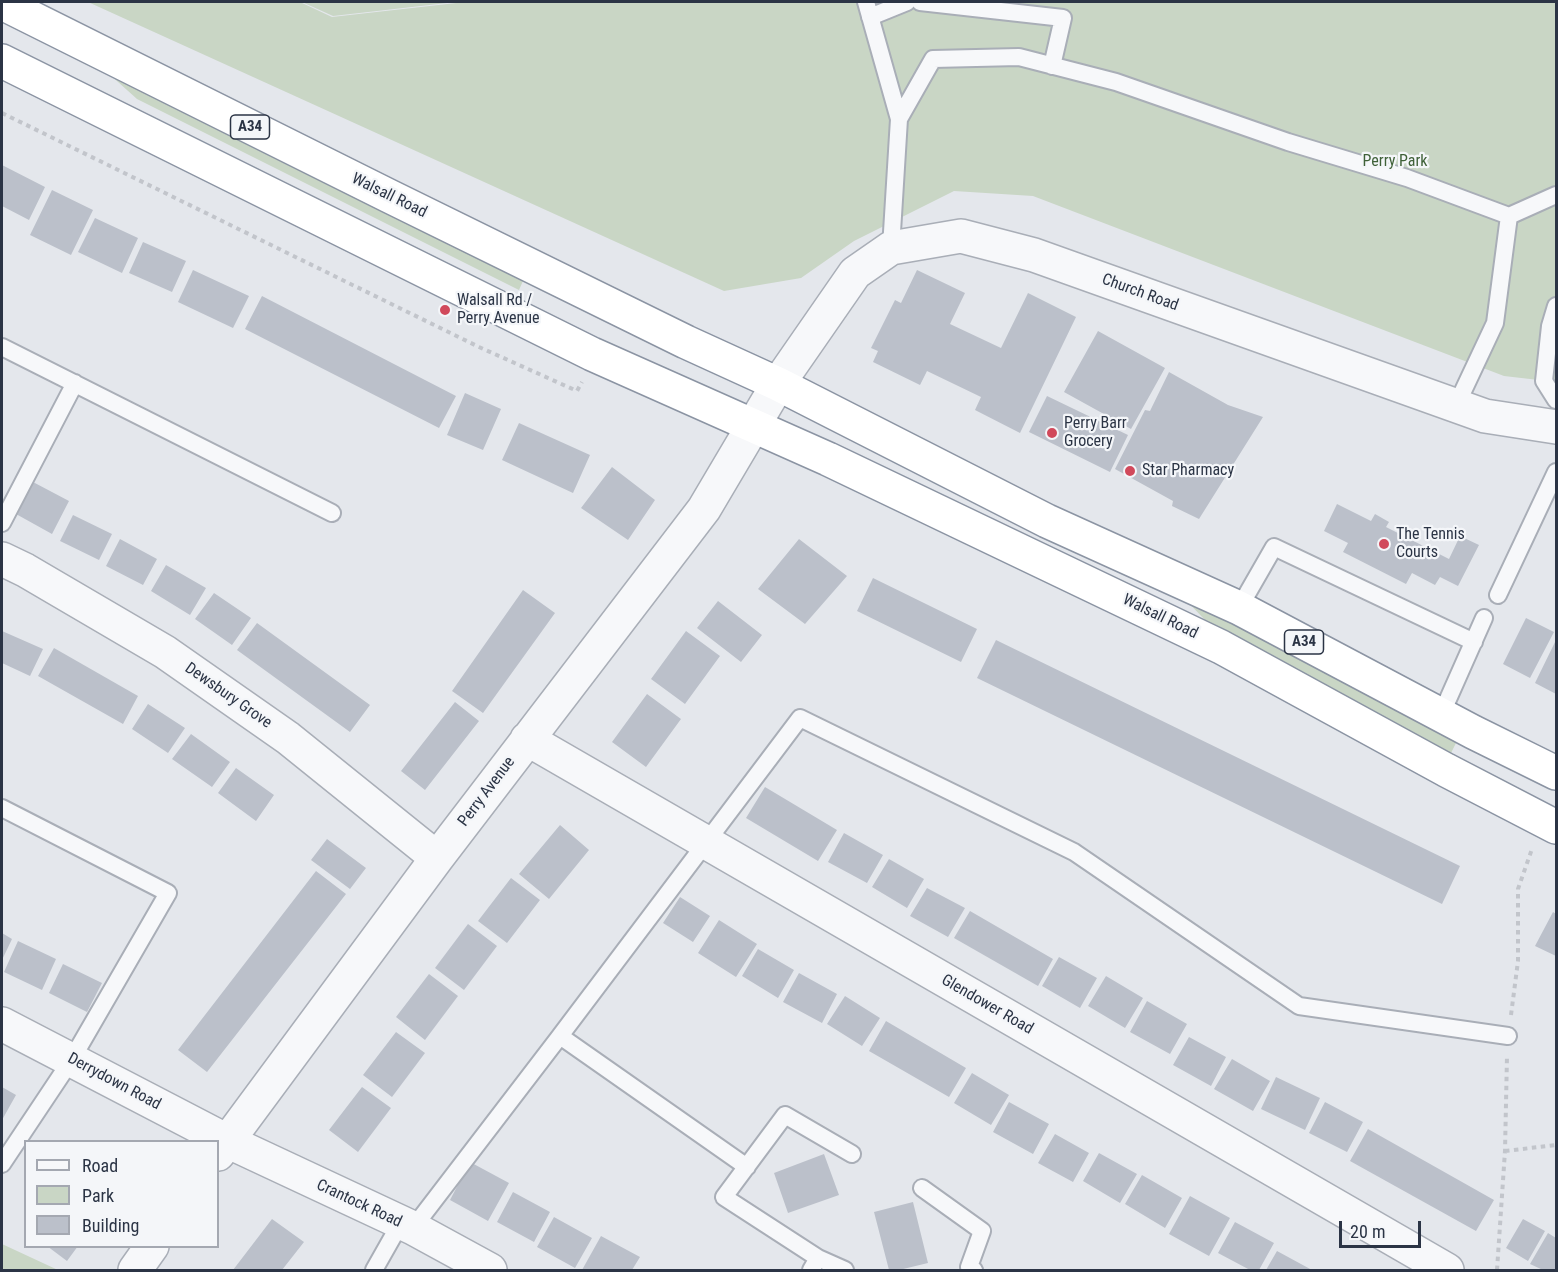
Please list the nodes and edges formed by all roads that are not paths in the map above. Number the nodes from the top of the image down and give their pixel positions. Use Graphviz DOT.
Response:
graph roads {
  1 [pos="907,2"];
  2 [pos="920,2"];
  3 [pos="2,3"];
  4 [pos="868,9"];
  5 [pos="2,61"];
  6 [pos="1052,66"];
  7 [pos="899,119"];
  8 [pos="1557,195"];
  9 [pos="1509,216"];
  10 [pos="891,248"];
  11 [pos="1557,306"];
  12 [pos="2,347"];
  13 [pos="75,383"];
  14 [pos="778,384"];
  15 [pos="1557,400"];
  16 [pos="1456,406"];
  17 [pos="753,427"];
  18 [pos="1557,427"];
  19 [pos="1557,471"];
  20 [pos="332,513"];
  21 [pos="2,523"];
  22 [pos="2,559"];
  23 [pos="1497,595"];
  24 [pos="1239,608"];
  25 [pos="1484,618"];
  26 [pos="1474,642"];
  27 [pos="1441,715"];
  28 [pos="527,739"];
  29 [pos="1557,773"];
  30 [pos="2,808"];
  31 [pos="1549,824"];
  32 [pos="706,843"];
  33 [pos="437,858"];
  34 [pos="2,1024"];
  35 [pos="560,1036"];
  36 [pos="1508,1036"];
  37 [pos="72,1059"];
  38 [pos="209,1140"];
  39 [pos="222,1148"];
  40 [pos="852,1154"];
  41 [pos="2,1164"];
  42 [pos="747,1167"];
  43 [pos="922,1188"];
  44 [pos="407,1226"];
  45 [pos="151,1248"];
  46 [pos="814,1264"];
  47 [pos="969,1269"];
  48 [pos="135,1270"];
  49 [pos="374,1270"];
  50 [pos="490,1270"];
  51 [pos="845,1270"];
  52 [pos="1447,1270"];
  1 -- 4 [label="lane"];
  2 -- 6 [label="lane"];
  3 -- 14 [label="highway, Walsall Road / A34"];
  4 -- 7 [label="lane"];
  5 -- 17 [label="highway, Walsall Road / A34"];
  6 -- 7 [label="lane"];
  6 -- 9 [label="lane"];
  7 -- 10 [label="lane"];
  8 -- 9 [label="lane"];
  9 -- 16 [label="lane"];
  10 -- 14 [label="street, Church Road"];
  10 -- 16 [label="street, Church Road"];
  11 -- 15 [label="lane"];
  12 -- 13 [label="lane"];
  13 -- 20 [label="lane"];
  13 -- 21 [label="lane"];
  14 -- 17 [label="street"];
  14 -- 24 [label="highway, Walsall Road / A34"];
  16 -- 18 [label="street, Church Road"];
  17 -- 28 [label="street, Perry Avenue"];
  17 -- 31 [label="highway, Walsall Road / A34"];
  19 -- 23 [label="lane"];
  22 -- 33 [label="street, Dewsbury Grove"];
  24 -- 26 [label="lane"];
  24 -- 27 [label="highway, Walsall Road / A34"];
  25 -- 26 [label="lane"];
  26 -- 27 [label="lane"];
  27 -- 29 [label="highway, Walsall Road / A34"];
  28 -- 32 [label="street, Glendower Road"];
  28 -- 33 [label="street, Perry Avenue"];
  30 -- 37 [label="lane"];
  32 -- 35 [label="lane"];
  32 -- 36 [label="lane"];
  32 -- 52 [label="street, Glendower Road"];
  33 -- 39 [label="street, Perry Avenue"];
  34 -- 37 [label="street, Derrydown Road"];
  35 -- 42 [label="lane"];
  35 -- 44 [label="lane"];
  37 -- 38 [label="street, Derrydown Road"];
  37 -- 41 [label="lane"];
  39 -- 44 [label="street, Crantock Road"];
  40 -- 42 [label="lane"];
  42 -- 46 [label="lane"];
  43 -- 47 [label="lane"];
  44 -- 49 [label="lane"];
  44 -- 50 [label="street, Crantock Road"];
  45 -- 48 [label="street"];
  46 -- 51 [label="lane"];
}
